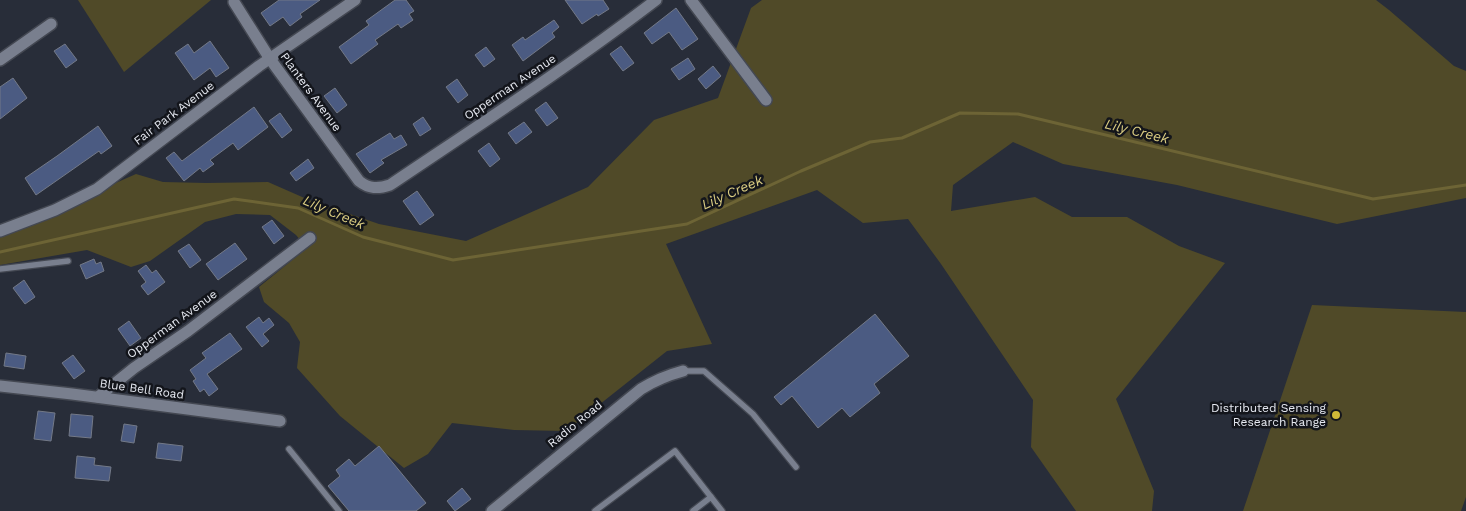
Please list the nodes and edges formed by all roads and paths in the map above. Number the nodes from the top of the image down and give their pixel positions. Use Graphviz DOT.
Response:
graph roads {
  1 [pos="355,0"];
  2 [pos="656,0"];
  3 [pos="691,0"];
  4 [pos="234,2"];
  5 [pos="51,24"];
  6 [pos="270,59"];
  7 [pos="0,60"];
  8 [pos="766,100"];
  9 [pos="376,188"];
  10 [pos="0,231"];
  11 [pos="310,238"];
  12 [pos="68,261"];
  13 [pos="0,269"];
  14 [pos="684,371"];
  15 [pos="0,386"];
  16 [pos="98,397"];
  17 [pos="280,421"];
  18 [pos="289,449"];
  19 [pos="796,467"];
  20 [pos="711,497"];
  21 [pos="340,511"];
  22 [pos="492,511"];
  23 [pos="595,511"];
  24 [pos="693,511"];
  25 [pos="722,511"];
  1 -- 6 [label="street, Fair Park Avenue"];
  2 -- 9 [label="street, Opperman Avenue"];
  3 -- 8 [label="street"];
  4 -- 6 [label="street, Planters Avenue"];
  5 -- 7 [label="street"];
  6 -- 9 [label="street, Planters Avenue"];
  6 -- 10 [label="street, Fair Park Avenue"];
  11 -- 16 [label="street, Opperman Avenue"];
  12 -- 13 [label="lane"];
  14 -- 19 [label="lane"];
  14 -- 22 [label="street, Radio Road"];
  15 -- 16 [label="street, Blue Bell Road"];
  16 -- 17 [label="street, Blue Bell Road"];
  18 -- 21 [label="lane"];
  20 -- 23 [label="lane"];
  20 -- 24 [label="lane"];
  20 -- 25 [label="lane"];
}
